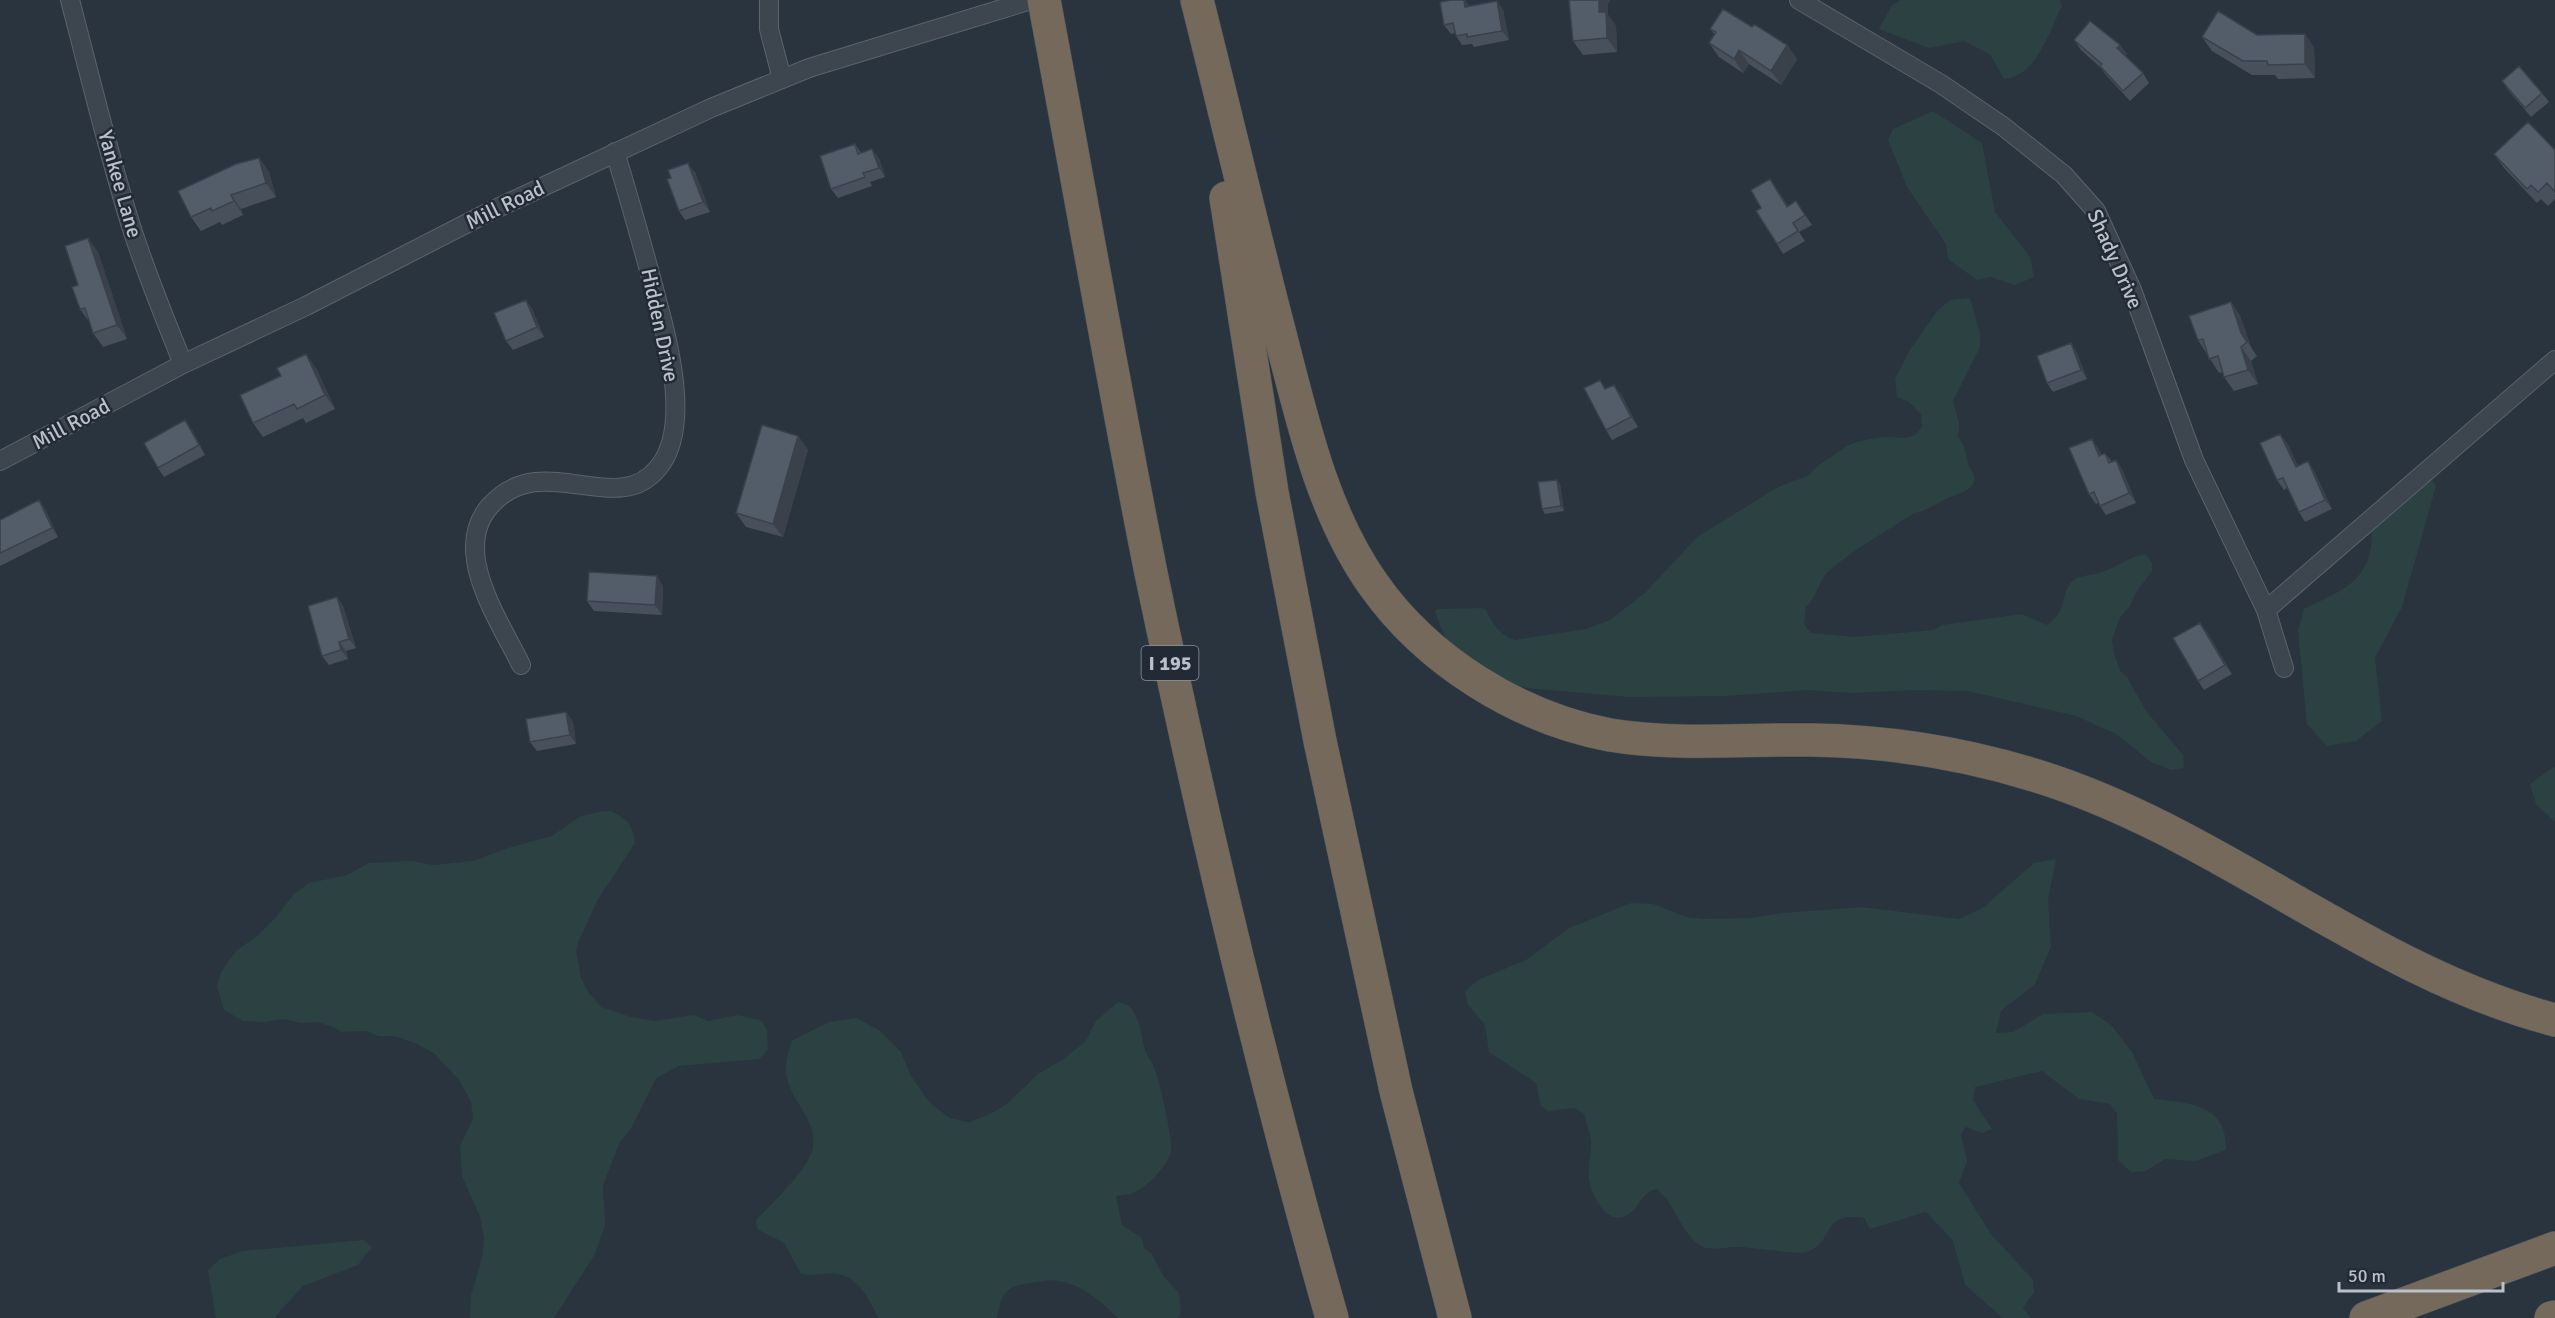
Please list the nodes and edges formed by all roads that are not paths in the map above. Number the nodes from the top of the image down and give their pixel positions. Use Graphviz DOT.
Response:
graph roads {
  1 [pos="70,0"];
  2 [pos="769,0"];
  3 [pos="1031,0"];
  4 [pos="1044,0"];
  5 [pos="1196,0"];
  6 [pos="1799,0"];
  7 [pos="782,79"];
  8 [pos="615,152"];
  9 [pos="2555,360"];
  10 [pos="183,364"];
  11 [pos="0,461"];
  12 [pos="2266,610"];
  13 [pos="521,665"];
  14 [pos="2284,668"];
  15 [pos="2555,1020"];
  16 [pos="2555,1248"];
  17 [pos="1332,1318"];
  18 [pos="1455,1318"];
  19 [pos="2366,1318"];
  1 -- 10 [label="street, Yankee Lane"];
  2 -- 7 [label="street"];
  3 -- 7 [label="street, Mill Road"];
  4 -- 17 [label="highway, I 195"];
  5 -- 15 [label="highway"];
  5 -- 18 [label="highway"];
  6 -- 12 [label="street, Shady Drive"];
  7 -- 8 [label="street, Mill Road"];
  8 -- 10 [label="street, Mill Road"];
  8 -- 13 [label="street, Hidden Drive"];
  9 -- 12 [label="street"];
  10 -- 11 [label="street, Mill Road"];
  12 -- 14 [label="street, Shady Drive"];
  16 -- 19 [label="highway"];
}
